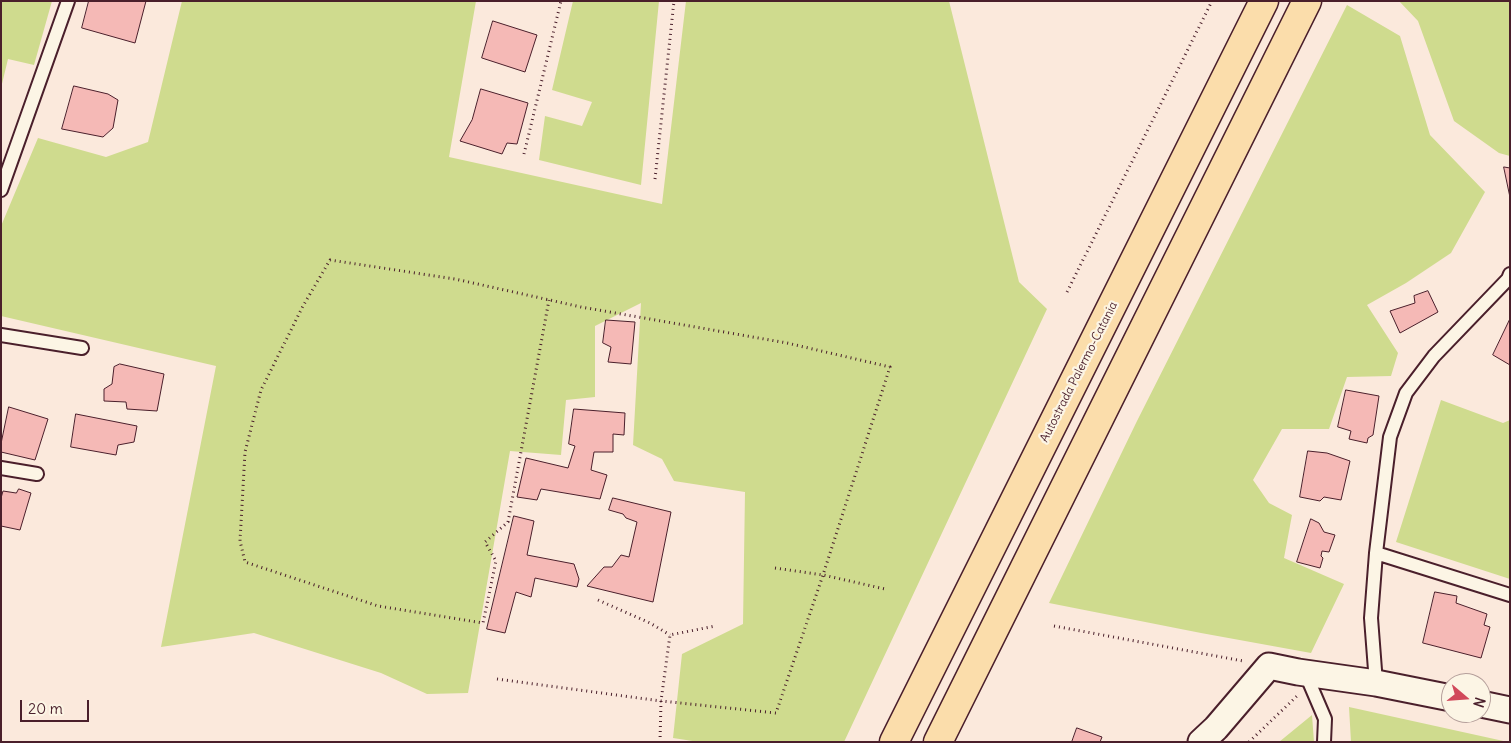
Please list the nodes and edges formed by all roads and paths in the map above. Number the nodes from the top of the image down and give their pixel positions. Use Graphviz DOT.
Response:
graph roads {
  1 [pos="68,1"];
  2 [pos="561,1"];
  3 [pos="674,1"];
  4 [pos="1212,1"];
  5 [pos="1264,1"];
  6 [pos="1307,1"];
  7 [pos="524,154"];
  8 [pos="6,160"];
  9 [pos="655,180"];
  10 [pos="1,190"];
  11 [pos="1510,274"];
  12 [pos="1067,292"];
  13 [pos="549,300"];
  14 [pos="1,335"];
  15 [pos="82,348"];
  16 [pos="1,468"];
  17 [pos="37,474"];
  18 [pos="1376,553"];
  19 [pos="775,568"];
  20 [pos="823,576"];
  21 [pos="885,589"];
  22 [pos="1510,595"];
  23 [pos="598,600"];
  24 [pos="715,626"];
  25 [pos="1054,626"];
  26 [pos="670,635"];
  27 [pos="1268,666"];
  28 [pos="497,678"];
  29 [pos="1376,683"];
  30 [pos="1310,684"];
  31 [pos="1441,696"];
  32 [pos="661,701"];
  33 [pos="1491,706"];
  34 [pos="1510,710"];
  35 [pos="660,742"];
  36 [pos="894,742"];
  37 [pos="938,742"];
  38 [pos="1201,742"];
  39 [pos="1249,742"];
  40 [pos="1324,742"];
  1 -- 8 [label="lane"];
  2 -- 7 [label="path"];
  3 -- 9 [label="path"];
  4 -- 12 [label="path"];
  5 -- 36 [label="highway, Autostrada Palermo-Catania"];
  6 -- 37 [label="highway"];
  8 -- 10 [label="lane"];
  11 -- 18 [label="lane"];
  13 -- 13 [label="path"];
  13 -- 20 [label="path"];
  14 -- 15 [label="lane"];
  16 -- 17 [label="lane"];
  18 -- 22 [label="lane"];
  18 -- 29 [label="lane"];
  19 -- 20 [label="path"];
  20 -- 21 [label="path"];
  20 -- 32 [label="path"];
  23 -- 26 [label="path"];
  24 -- 26 [label="path"];
  25 -- 27 [label="path"];
  26 -- 32 [label="path"];
  27 -- 29 [label="street"];
  27 -- 38 [label="street"];
  28 -- 32 [label="path"];
  29 -- 31 [label="street"];
  30 -- 39 [label="path"];
  30 -- 40 [label="lane"];
  32 -- 35 [label="path"];
  33 -- 34 [label="street"];
}
